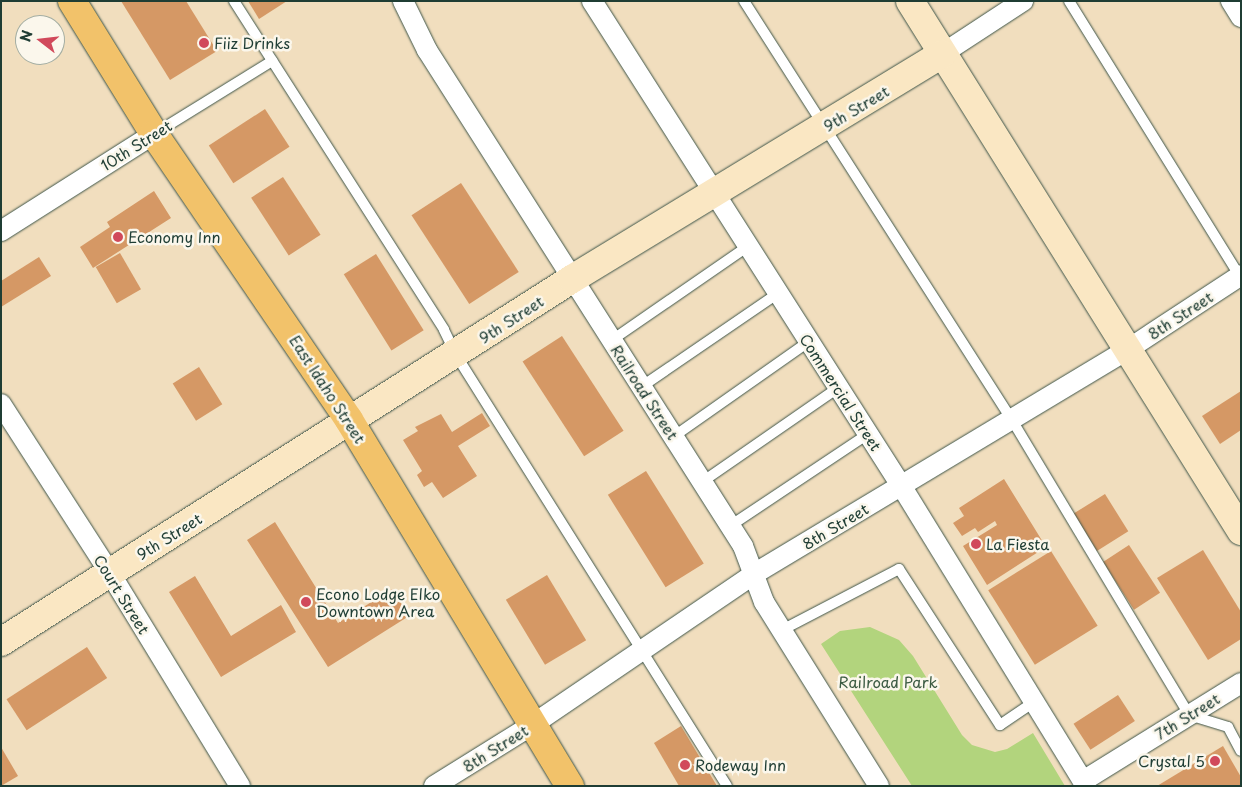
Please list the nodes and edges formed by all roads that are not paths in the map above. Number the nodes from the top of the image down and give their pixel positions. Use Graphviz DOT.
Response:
graph roads {
  1 [pos="72,1"];
  2 [pos="234,1"];
  3 [pos="403,1"];
  4 [pos="592,1"];
  5 [pos="744,1"];
  6 [pos="910,1"];
  7 [pos="1024,1"];
  8 [pos="1069,1"];
  9 [pos="1231,1"];
  10 [pos="1241,17"];
  11 [pos="942,54"];
  12 [pos="272,61"];
  13 [pos="825,126"];
  14 [pos="154,134"];
  15 [pos="714,194"];
  16 [pos="1,231"];
  17 [pos="747,247"];
  18 [pos="1240,276"];
  19 [pos="572,279"];
  20 [pos="777,294"];
  21 [pos="612,340"];
  22 [pos="808,342"];
  23 [pos="1127,350"];
  24 [pos="456,355"];
  25 [pos="641,387"];
  26 [pos="838,388"];
  27 [pos="1,404"];
  28 [pos="349,420"];
  29 [pos="1012,420"];
  30 [pos="868,434"];
  31 [pos="673,437"];
  32 [pos="702,482"];
  33 [pos="902,487"];
  34 [pos="730,526"];
  35 [pos="1241,531"];
  36 [pos="110,573"];
  37 [pos="754,574"];
  38 [pos="782,630"];
  39 [pos="1,642"];
  40 [pos="640,652"];
  41 [pos="1241,682"];
  42 [pos="1034,702"];
  43 [pos="1189,715"];
  44 [pos="532,725"];
  45 [pos="1241,751"];
  46 [pos="1084,783"];
  47 [pos="240,786"];
  48 [pos="434,786"];
  49 [pos="570,786"];
  50 [pos="727,786"];
  51 [pos="879,786"];
  1 -- 14 [label="main road, East Idaho Street"];
  2 -- 12 [label="lane"];
  3 -- 19 [label="street, Railroad Street"];
  4 -- 15 [label="street, Commercial Street"];
  5 -- 13 [label="lane"];
  6 -- 11 [label="street"];
  7 -- 11 [label="street, 9th Street"];
  8 -- 18 [label="lane"];
  9 -- 10 [label="street"];
  11 -- 13 [label="street, 9th Street"];
  11 -- 23 [label="street"];
  12 -- 14 [label="lane, 10th Street"];
  12 -- 24 [label="lane"];
  13 -- 15 [label="street, 9th Street"];
  13 -- 29 [label="lane"];
  14 -- 16 [label="street, 10th Street"];
  14 -- 28 [label="main road, East Idaho Street"];
  15 -- 17 [label="street, Commercial Street"];
  15 -- 19 [label="street, 9th Street"];
  17 -- 20 [label="street, Commercial Street"];
  17 -- 21 [label="lane"];
  18 -- 23 [label="street, 8th Street"];
  19 -- 21 [label="street, Railroad Street"];
  19 -- 24 [label="street, 9th Street"];
  20 -- 22 [label="street, Commercial Street"];
  20 -- 25 [label="lane"];
  21 -- 25 [label="street, Railroad Street"];
  22 -- 26 [label="street, Commercial Street"];
  22 -- 31 [label="lane"];
  23 -- 29 [label="street, 8th Street"];
  23 -- 35 [label="street"];
  24 -- 28 [label="street, 9th Street"];
  24 -- 40 [label="lane"];
  25 -- 31 [label="street, Railroad Street"];
  26 -- 30 [label="street, Commercial Street"];
  26 -- 32 [label="lane"];
  27 -- 36 [label="street, Court Street"];
  28 -- 36 [label="street, 9th Street"];
  28 -- 44 [label="main road, East Idaho Street"];
  29 -- 33 [label="street, 8th Street"];
  29 -- 43 [label="lane"];
  30 -- 33 [label="street, Commercial Street"];
  30 -- 34 [label="lane"];
  31 -- 32 [label="street, Railroad Street"];
  32 -- 34 [label="street, Railroad Street"];
  33 -- 37 [label="street, 8th Street"];
  33 -- 42 [label="street, Commercial Street"];
  34 -- 37 [label="street, Railroad Street"];
  36 -- 39 [label="street, 9th Street"];
  36 -- 47 [label="street, Court Street"];
  37 -- 38 [label="street, Railroad Street"];
  37 -- 40 [label="street, 8th Street"];
  38 -- 42 [label="lane"];
  38 -- 51 [label="street, Railroad Street"];
  40 -- 44 [label="street, 8th Street"];
  40 -- 50 [label="lane"];
  41 -- 43 [label="street, 7th Street"];
  42 -- 46 [label="street, Commercial Street"];
  43 -- 45 [label="lane"];
  43 -- 46 [label="street, 7th Street"];
  44 -- 48 [label="street, 8th Street"];
  44 -- 49 [label="main road, East Idaho Street"];
}
